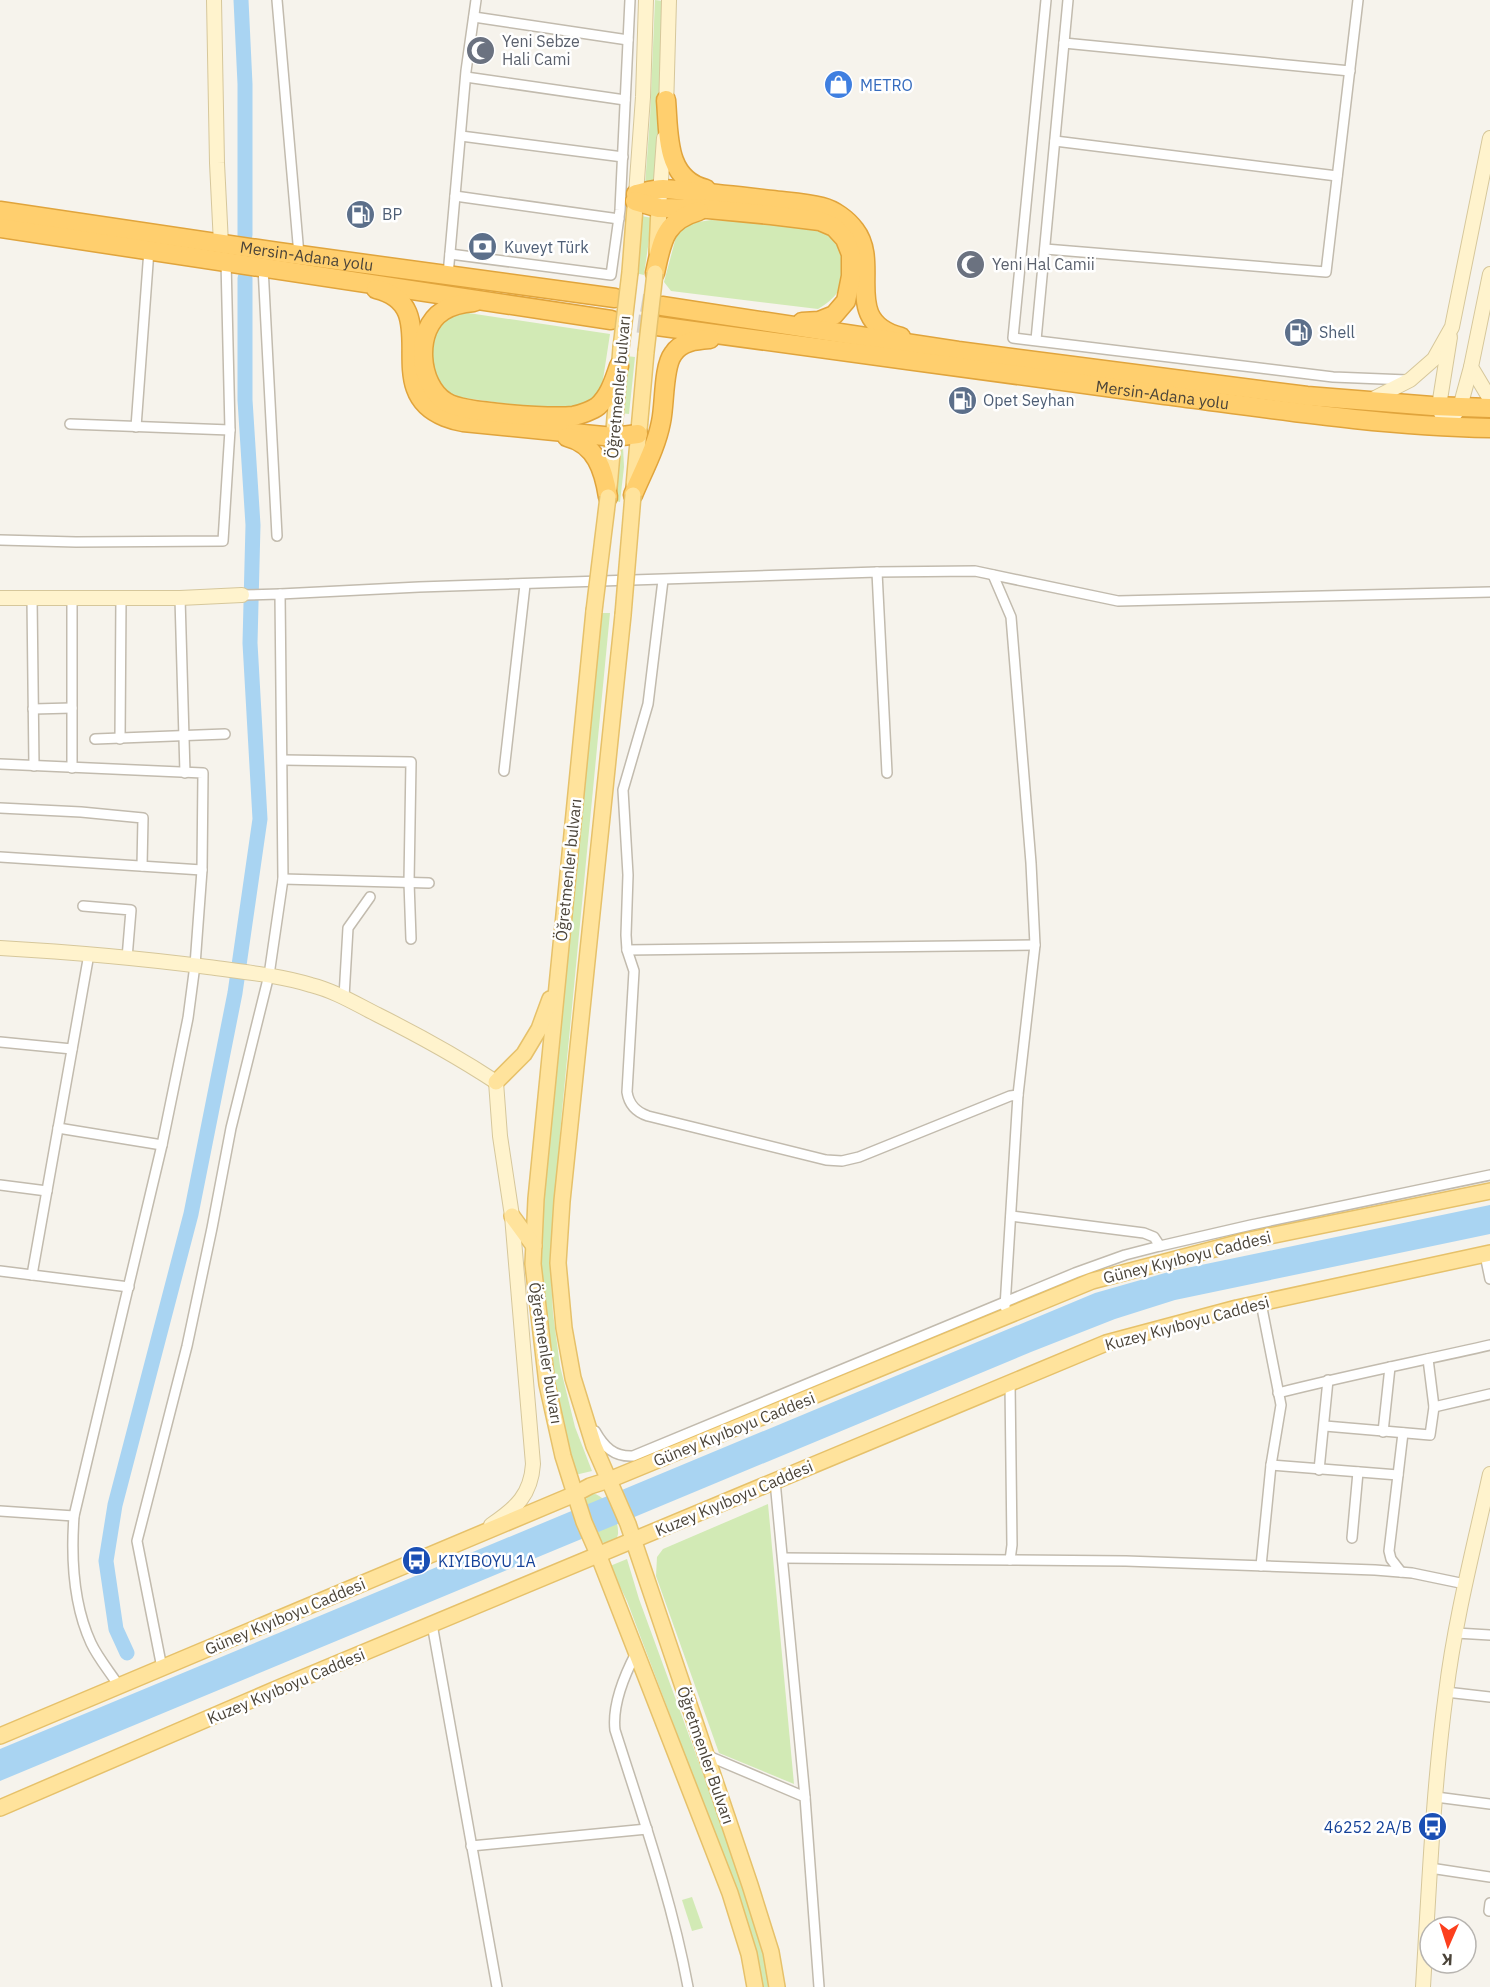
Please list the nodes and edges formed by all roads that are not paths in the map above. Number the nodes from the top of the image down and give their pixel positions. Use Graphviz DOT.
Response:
graph roads {
  1 [pos="214,0"];
  2 [pos="277,0"];
  3 [pos="476,0"];
  4 [pos="630,0"];
  5 [pos="646,0"];
  6 [pos="669,0"];
  7 [pos="1046,0"];
  8 [pos="1068,0"];
  9 [pos="1358,0"];
  10 [pos="474,17"];
  11 [pos="628,40"];
  12 [pos="1064,43"];
  13 [pos="1350,71"];
  14 [pos="466,76"];
  15 [pos="625,100"];
  16 [pos="666,100"];
  17 [pos="461,136"];
  18 [pos="1490,138"];
  19 [pos="1055,141"];
  20 [pos="623,157"];
  21 [pos="1337,176"];
  22 [pos="662,189"];
  23 [pos="731,195"];
  24 [pos="455,196"];
  25 [pos="635,198"];
  26 [pos="659,208"];
  27 [pos="0,209"];
  28 [pos="708,209"];
  29 [pos="619,219"];
  30 [pos="32,225"];
  31 [pos="0,228"];
  32 [pos="0,236"];
  33 [pos="1044,249"];
  34 [pos="149,250"];
  35 [pos="224,253"];
  36 [pos="450,254"];
  37 [pos="299,255"];
  38 [pos="269,268"];
  39 [pos="655,273"];
  40 [pos="1490,274"];
  41 [pos="448,275"];
  42 [pos="615,298"];
  43 [pos="662,306"];
  44 [pos="717,314"];
  45 [pos="657,326"];
  46 [pos="1452,327"];
  47 [pos="765,340"];
  48 [pos="1035,340"];
  49 [pos="958,351"];
  50 [pos="620,357"];
  51 [pos="1472,367"];
  52 [pos="1410,380"];
  53 [pos="1490,399"];
  54 [pos="1369,400"];
  55 [pos="1439,406"];
  56 [pos="1460,407"];
  57 [pos="1490,408"];
  58 [pos="70,424"];
  59 [pos="136,427"];
  60 [pos="1445,427"];
  61 [pos="1490,428"];
  62 [pos="230,430"];
  63 [pos="542,430"];
  64 [pos="638,434"];
  65 [pos="614,437"];
  66 [pos="633,495"];
  67 [pos="608,497"];
  68 [pos="277,536"];
  69 [pos="0,540"];
  70 [pos="877,572"];
  71 [pos="993,574"];
  72 [pos="663,580"];
  73 [pos="525,585"];
  74 [pos="1490,592"];
  75 [pos="280,594"];
  76 [pos="242,595"];
  77 [pos="0,598"];
  78 [pos="32,598"];
  79 [pos="72,598"];
  80 [pos="121,598"];
  81 [pos="180,598"];
  82 [pos="72,708"];
  83 [pos="33,709"];
  84 [pos="225,734"];
  85 [pos="184,736"];
  86 [pos="95,739"];
  87 [pos="120,740"];
  88 [pos="283,760"];
  89 [pos="0,764"];
  90 [pos="34,766"];
  91 [pos="72,768"];
  92 [pos="504,771"];
  93 [pos="185,773"];
  94 [pos="887,773"];
  95 [pos="605,789"];
  96 [pos="623,790"];
  97 [pos="0,808"];
  98 [pos="0,857"];
  99 [pos="142,866"];
  100 [pos="202,870"];
  101 [pos="283,879"];
  102 [pos="409,882"];
  103 [pos="429,883"];
  104 [pos="369,897"];
  105 [pos="83,906"];
  106 [pos="411,939"];
  107 [pos="1035,945"];
  108 [pos="0,948"];
  109 [pos="627,950"];
  110 [pos="88,954"];
  111 [pos="127,958"];
  112 [pos="200,966"];
  113 [pos="263,974"];
  114 [pos="558,977"];
  115 [pos="344,997"];
  116 [pos="0,1042"];
  117 [pos="72,1049"];
  118 [pos="496,1082"];
  119 [pos="1018,1095"];
  120 [pos="58,1128"];
  121 [pos="162,1145"];
  122 [pos="1490,1175"];
  123 [pos="0,1185"];
  124 [pos="47,1191"];
  125 [pos="1490,1191"];
  126 [pos="512,1216"];
  127 [pos="1011,1216"];
  128 [pos="534,1246"];
  129 [pos="1160,1246"];
  130 [pos="1487,1254"];
  131 [pos="0,1271"];
  132 [pos="32,1275"];
  133 [pos="1490,1279"];
  134 [pos="129,1287"];
  135 [pos="1005,1302"];
  136 [pos="1261,1303"];
  137 [pos="1004,1318"];
  138 [pos="1490,1345"];
  139 [pos="1428,1359"];
  140 [pos="1390,1367"];
  141 [pos="1328,1380"];
  142 [pos="1010,1383"];
  143 [pos="1278,1393"];
  144 [pos="1490,1394"];
  145 [pos="1434,1407"];
  146 [pos="584,1413"];
  147 [pos="1325,1426"];
  148 [pos="1383,1432"];
  149 [pos="1402,1433"];
  150 [pos="1271,1465"];
  151 [pos="1319,1470"];
  152 [pos="1358,1472"];
  153 [pos="1490,1474"];
  154 [pos="1398,1475"];
  155 [pos="775,1480"];
  156 [pos="611,1484"];
  157 [pos="576,1498"];
  158 [pos="0,1511"];
  159 [pos="74,1515"];
  160 [pos="628,1524"];
  161 [pos="1352,1538"];
  162 [pos="470,1539"];
  163 [pos="634,1539"];
  164 [pos="595,1547"];
  165 [pos="783,1558"];
  166 [pos="1010,1560"];
  167 [pos="1261,1566"];
  168 [pos="1401,1572"];
  169 [pos="1465,1584"];
  170 [pos="432,1624"];
  171 [pos="1456,1633"];
  172 [pos="1490,1635"];
  173 [pos="636,1653"];
  174 [pos="162,1668"];
  175 [pos="119,1686"];
  176 [pos="1446,1692"];
  177 [pos="1490,1697"];
  178 [pos="0,1736"];
  179 [pos="706,1755"];
  180 [pos="805,1797"];
  181 [pos="1436,1797"];
  182 [pos="1490,1804"];
  183 [pos="3,1809"];
  184 [pos="647,1829"];
  185 [pos="471,1846"];
  186 [pos="1430,1868"];
  187 [pos="1490,1877"];
  188 [pos="497,1987"];
  189 [pos="688,1987"];
  190 [pos="754,1987"];
  191 [pos="777,1987"];
  192 [pos="819,1987"];
  193 [pos="1423,1987"];
  1 -- 35 [label="main road"];
  2 -- 37 [label="street"];
  3 -- 10 [label="street"];
  4 -- 11 [label="street"];
  5 -- 25 [label="main road"];
  6 -- 16 [label="main road"];
  7 -- 48 [label="street"];
  8 -- 12 [label="street"];
  9 -- 13 [label="street"];
  10 -- 11 [label="street"];
  10 -- 14 [label="street"];
  11 -- 15 [label="street"];
  12 -- 13 [label="street"];
  12 -- 19 [label="street"];
  13 -- 21 [label="street"];
  14 -- 15 [label="street"];
  14 -- 17 [label="street"];
  15 -- 20 [label="street"];
  16 -- 22 [label="main road"];
  16 -- 23 [label="highway"];
  17 -- 20 [label="street"];
  17 -- 24 [label="street"];
  18 -- 46 [label="main road"];
  19 -- 21 [label="street"];
  19 -- 33 [label="street"];
  20 -- 29 [label="street"];
  21 -- 33 [label="street"];
  22 -- 23 [label="highway"];
  22 -- 25 [label="highway"];
  22 -- 26 [label="main road"];
  23 -- 49 [label="highway"];
  24 -- 29 [label="street"];
  24 -- 36 [label="street"];
  25 -- 26 [label="highway"];
  25 -- 50 [label="main road, Öğretmenler bulvarı, bridge"];
  26 -- 28 [label="highway"];
  26 -- 39 [label="main road, Öğretmenler bulvarı"];
  27 -- 30 [label="highway, Mersin-Adana yolu"];
  28 -- 39 [label="highway"];
  28 -- 44 [label="highway"];
  29 -- 36 [label="street"];
  30 -- 31 [label="highway, Mersin-Adana yolu"];
  30 -- 32 [label="main road"];
  30 -- 34 [label="highway, Mersin-Adana yolu"];
  30 -- 35 [label="highway, Mersin-Adana yolu"];
  33 -- 48 [label="street"];
  34 -- 35 [label="highway, Mersin-Adana yolu"];
  34 -- 59 [label="street"];
  35 -- 37 [label="highway, Mersin-Adana yolu"];
  35 -- 38 [label="highway, Mersin-Adana yolu"];
  35 -- 62 [label="street"];
  36 -- 41 [label="street"];
  37 -- 41 [label="highway, Mersin-Adana yolu"];
  38 -- 50 [label="highway, Mersin-Adana yolu"];
  38 -- 63 [label="highway"];
  38 -- 68 [label="street"];
  39 -- 64 [label="main road, Öğretmenler bulvarı, bridge"];
  40 -- 51 [label="main road"];
  41 -- 42 [label="highway, Mersin-Adana yolu"];
  43 -- 44 [label="highway, Mersin-Adana yolu"];
  44 -- 49 [label="highway, Mersin-Adana yolu"];
  45 -- 47 [label="highway, Mersin-Adana yolu"];
  46 -- 52 [label="main road"];
  46 -- 55 [label="main road"];
  47 -- 60 [label="highway, Mersin-Adana yolu"];
  47 -- 66 [label="highway"];
  48 -- 52 [label="street"];
  49 -- 54 [label="highway, Mersin-Adana yolu"];
  50 -- 65 [label="main road, Öğretmenler bulvarı"];
  51 -- 53 [label="main road"];
  51 -- 56 [label="main road"];
  52 -- 54 [label="main road"];
  54 -- 55 [label="highway, Mersin-Adana yolu"];
  55 -- 56 [label="highway, Mersin-Adana yolu"];
  55 -- 60 [label="main road"];
  56 -- 57 [label="highway, Mersin-Adana yolu"];
  56 -- 60 [label="main road"];
  58 -- 59 [label="street"];
  59 -- 62 [label="street"];
  60 -- 61 [label="highway, Mersin-Adana yolu"];
  62 -- 69 [label="street"];
  63 -- 65 [label="highway"];
  63 -- 67 [label="highway"];
  64 -- 65 [label="highway"];
  64 -- 66 [label="main road, Öğretmenler bulvarı"];
  65 -- 67 [label="main road, Öğretmenler bulvarı"];
  66 -- 95 [label="main road, Öğretmenler bulvarı, bridge"];
  67 -- 114 [label="main road, Öğretmenler bulvarı, bridge"];
  70 -- 71 [label="street"];
  70 -- 72 [label="street"];
  70 -- 94 [label="street"];
  71 -- 74 [label="street"];
  71 -- 107 [label="street"];
  72 -- 73 [label="street"];
  72 -- 96 [label="street"];
  73 -- 75 [label="street"];
  73 -- 92 [label="street"];
  75 -- 76 [label="street"];
  75 -- 88 [label="street"];
  76 -- 81 [label="main road"];
  77 -- 78 [label="main road"];
  78 -- 79 [label="main road"];
  78 -- 83 [label="street"];
  79 -- 80 [label="main road"];
  79 -- 82 [label="street"];
  80 -- 81 [label="main road"];
  80 -- 87 [label="street"];
  81 -- 85 [label="street"];
  82 -- 83 [label="street"];
  82 -- 91 [label="street"];
  83 -- 90 [label="street"];
  84 -- 85 [label="street"];
  85 -- 87 [label="street"];
  85 -- 93 [label="street"];
  86 -- 87 [label="street"];
  88 -- 101 [label="street"];
  88 -- 102 [label="street"];
  89 -- 90 [label="street"];
  90 -- 91 [label="street"];
  91 -- 93 [label="street"];
  93 -- 100 [label="street"];
  95 -- 96 [label="street"];
  95 -- 146 [label="main road, Öğretmenler bulvarı"];
  96 -- 109 [label="street"];
  97 -- 99 [label="street"];
  98 -- 99 [label="street"];
  99 -- 100 [label="street"];
  100 -- 112 [label="street"];
  101 -- 102 [label="street"];
  101 -- 113 [label="street"];
  102 -- 103 [label="street"];
  102 -- 106 [label="street"];
  104 -- 115 [label="street"];
  105 -- 111 [label="street"];
  107 -- 109 [label="street"];
  107 -- 119 [label="street"];
  108 -- 110 [label="main road"];
  109 -- 119 [label="street"];
  110 -- 111 [label="main road"];
  110 -- 117 [label="street"];
  111 -- 112 [label="main road"];
  112 -- 113 [label="main road"];
  112 -- 121 [label="street"];
  113 -- 115 [label="main road"];
  113 -- 174 [label="street"];
  114 -- 118 [label="main road"];
  114 -- 128 [label="main road, Öğretmenler bulvarı"];
  115 -- 118 [label="main road"];
  116 -- 117 [label="street"];
  117 -- 120 [label="street"];
  118 -- 126 [label="main road"];
  119 -- 127 [label="street"];
  120 -- 121 [label="street"];
  120 -- 124 [label="street"];
  121 -- 134 [label="street"];
  122 -- 129 [label="street"];
  123 -- 124 [label="street"];
  124 -- 132 [label="street"];
  125 -- 137 [label="main road, Güney Kıyıboyu Caddesi"];
  126 -- 128 [label="main road"];
  126 -- 162 [label="main road"];
  127 -- 129 [label="street"];
  127 -- 135 [label="street"];
  128 -- 157 [label="main road, Öğretmenler bulvarı"];
  129 -- 135 [label="street"];
  130 -- 133 [label="street"];
  130 -- 136 [label="main road, Kuzey Kıyıboyu Caddesi"];
  131 -- 132 [label="street"];
  132 -- 134 [label="street"];
  134 -- 159 [label="street"];
  135 -- 137 [label="street"];
  135 -- 146 [label="street"];
  136 -- 142 [label="main road, Kuzey Kıyıboyu Caddesi"];
  136 -- 143 [label="street"];
  137 -- 156 [label="main road, Güney Kıyıboyu Caddesi"];
  138 -- 139 [label="street"];
  139 -- 140 [label="street"];
  139 -- 145 [label="street"];
  140 -- 141 [label="street"];
  140 -- 148 [label="street"];
  141 -- 143 [label="street"];
  141 -- 147 [label="street"];
  142 -- 155 [label="main road, Kuzey Kıyıboyu Caddesi"];
  142 -- 166 [label="street"];
  143 -- 150 [label="street"];
  144 -- 145 [label="street"];
  145 -- 149 [label="street"];
  146 -- 156 [label="main road, Öğretmenler bulvarı"];
  147 -- 148 [label="street"];
  147 -- 151 [label="street"];
  148 -- 149 [label="street"];
  149 -- 154 [label="street"];
  150 -- 151 [label="street"];
  150 -- 167 [label="street"];
  151 -- 152 [label="street"];
  152 -- 154 [label="street"];
  152 -- 161 [label="street"];
  153 -- 169 [label="main road"];
  154 -- 168 [label="street"];
  155 -- 163 [label="main road, Kuzey Kıyıboyu Caddesi"];
  155 -- 165 [label="street"];
  156 -- 157 [label="main road, Güney Kıyıboyu Caddesi"];
  156 -- 160 [label="main road, Öğretmenler bulvarı"];
  157 -- 162 [label="main road, Güney Kıyıboyu Caddesi"];
  157 -- 164 [label="main road, Öğretmenler bulvarı"];
  158 -- 159 [label="street"];
  159 -- 175 [label="street"];
  160 -- 163 [label="main road, Öğretmenler Bulvarı"];
  162 -- 174 [label="main road, Güney Kıyıboyu Caddesi"];
  163 -- 164 [label="main road, Kuzey Kıyıboyu Caddesi"];
  163 -- 179 [label="main road, Öğretmenler Bulvarı"];
  164 -- 170 [label="main road, Kuzey Kıyıboyu Caddesi"];
  164 -- 173 [label="main road, Öğretmenler Bulvarı"];
  165 -- 166 [label="street"];
  165 -- 180 [label="street"];
  166 -- 167 [label="street"];
  167 -- 168 [label="street"];
  168 -- 169 [label="street"];
  169 -- 171 [label="main road"];
  170 -- 183 [label="main road, Kuzey Kıyıboyu Caddesi"];
  170 -- 185 [label="street"];
  171 -- 172 [label="street"];
  171 -- 176 [label="main road"];
  173 -- 184 [label="street"];
  173 -- 190 [label="main road, Öğretmenler Bulvarı"];
  174 -- 175 [label="main road, Güney Kıyıboyu Caddesi"];
  175 -- 178 [label="main road, Güney Kıyıboyu Caddesi"];
  176 -- 177 [label="street"];
  176 -- 181 [label="main road"];
  179 -- 180 [label="street"];
  179 -- 191 [label="main road, Öğretmenler Bulvarı"];
  180 -- 192 [label="street"];
  181 -- 182 [label="street"];
  181 -- 186 [label="main road"];
  184 -- 185 [label="street"];
  184 -- 189 [label="street"];
  185 -- 188 [label="street"];
  186 -- 187 [label="street"];
  186 -- 193 [label="main road"];
}
